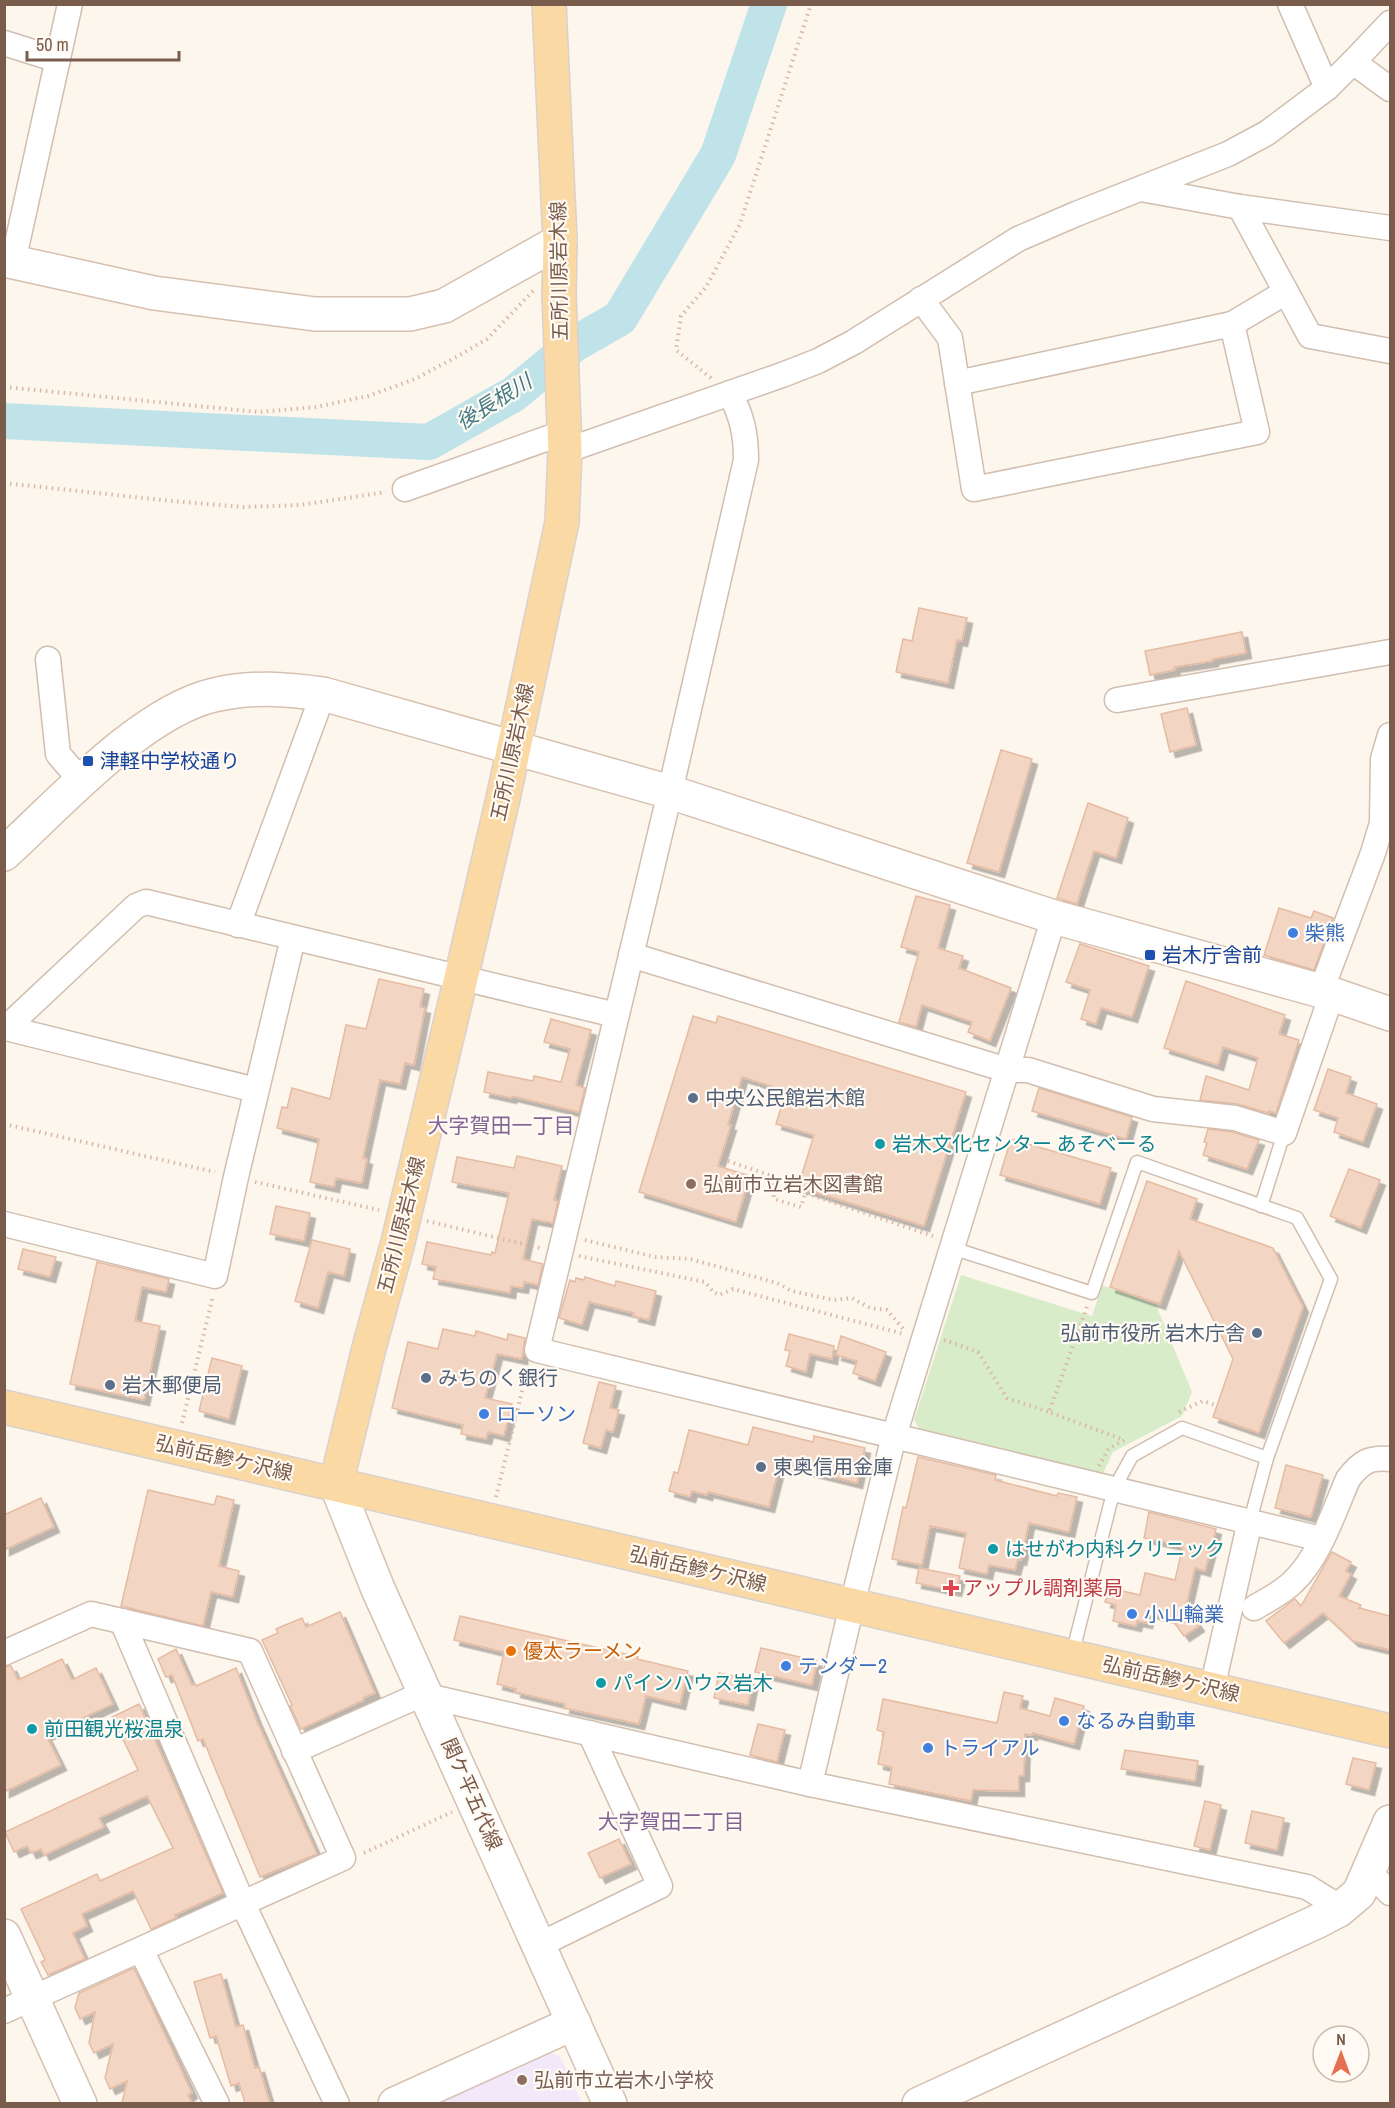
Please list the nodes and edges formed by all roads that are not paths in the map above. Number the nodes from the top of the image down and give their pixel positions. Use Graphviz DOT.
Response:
graph roads {
  1 [pos="70,4"];
  2 [pos="549,4"];
  3 [pos="1290,4"];
  4 [pos="1390,23"];
  5 [pos="4,43"];
  6 [pos="58,60"];
  7 [pos="1353,62"];
  8 [pos="1327,88"];
  9 [pos="1390,89"];
  10 [pos="1141,189"];
  11 [pos="1240,207"];
  12 [pos="1390,228"];
  13 [pos="560,241"];
  14 [pos="9,261"];
  15 [pos="1286,292"];
  16 [pos="921,299"];
  17 [pos="1232,324"];
  18 [pos="1390,351"];
  19 [pos="957,382"];
  20 [pos="730,393"];
  21 [pos="564,430"];
  22 [pos="405,489"];
  23 [pos="1390,652"];
  24 [pos="48,658"];
  25 [pos="323,694"];
  26 [pos="1117,700"];
  27 [pos="1390,735"];
  28 [pos="514,747"];
  29 [pos="82,782"];
  30 [pos="670,792"];
  31 [pos="4,854"];
  32 [pos="1054,917"];
  33 [pos="238,925"];
  34 [pos="293,938"];
  35 [pos="631,955"];
  36 [pos="460,978"];
  37 [pos="1326,993"];
  38 [pos="1390,1014"];
  39 [pos="616,1015"];
  40 [pos="5,1027"];
  41 [pos="1007,1070"];
  42 [pos="256,1090"];
  43 [pos="1284,1133"];
  44 [pos="1261,1206"];
  45 [pos="4,1224"];
  46 [pos="953,1246"];
  47 [pos="4,1407"];
  48 [pos="894,1436"];
  49 [pos="1267,1458"];
  50 [pos="1390,1459"];
  51 [pos="336,1484"];
  52 [pos="1114,1489"];
  53 [pos="1250,1521"];
  54 [pos="1321,1539"];
  55 [pos="852,1605"];
  56 [pos="1254,1608"];
  57 [pos="122,1621"];
  58 [pos="4,1653"];
  59 [pos="1072,1656"];
  60 [pos="1212,1689"];
  61 [pos="427,1696"];
  62 [pos="1390,1731"];
  63 [pos="590,1733"];
  64 [pos="294,1751"];
  65 [pos="810,1784"];
  66 [pos="1390,1822"];
  67 [pos="1380,1883"];
  68 [pos="243,1904"];
  69 [pos="1339,1910"];
  70 [pos="4,1936"];
  71 [pos="539,1945"];
  72 [pos="141,1950"];
  73 [pos="18,2004"];
  74 [pos="574,2023"];
  75 [pos="80,2103"];
  76 [pos="218,2103"];
  77 [pos="337,2103"];
  78 [pos="395,2103"];
  79 [pos="610,2103"];
  80 [pos="919,2103"];
  1 -- 6 [label="street"];
  2 -- 13 [label="main road, 五所川原岩木線"];
  3 -- 8 [label="street"];
  4 -- 7 [label="street"];
  5 -- 6 [label="street"];
  6 -- 14 [label="street"];
  7 -- 8 [label="street"];
  7 -- 9 [label="street"];
  8 -- 10 [label="street"];
  10 -- 11 [label="street"];
  10 -- 16 [label="street"];
  11 -- 12 [label="street"];
  11 -- 15 [label="street"];
  13 -- 14 [label="street"];
  13 -- 21 [label="main road, 五所川原岩木線"];
  15 -- 17 [label="street"];
  15 -- 18 [label="street"];
  16 -- 19 [label="street"];
  16 -- 20 [label="street"];
  17 -- 19 [label="street"];
  17 -- 19 [label="street"];
  20 -- 21 [label="street"];
  20 -- 30 [label="street"];
  21 -- 22 [label="street"];
  21 -- 28 [label="main road, 五所川原岩木線"];
  23 -- 26 [label="street"];
  24 -- 29 [label="street"];
  25 -- 28 [label="street"];
  25 -- 29 [label="street"];
  25 -- 33 [label="street"];
  27 -- 37 [label="street"];
  28 -- 30 [label="street"];
  28 -- 36 [label="main road, 五所川原岩木線"];
  29 -- 31 [label="street"];
  30 -- 32 [label="street"];
  30 -- 35 [label="street"];
  32 -- 37 [label="street"];
  32 -- 41 [label="street"];
  33 -- 34 [label="street"];
  33 -- 40 [label="street"];
  34 -- 36 [label="street"];
  34 -- 42 [label="street"];
  35 -- 39 [label="street"];
  35 -- 41 [label="street"];
  36 -- 39 [label="street"];
  36 -- 51 [label="main road, 五所川原岩木線"];
  37 -- 38 [label="street"];
  37 -- 43 [label="street"];
  39 -- 48 [label="street"];
  40 -- 42 [label="street"];
  41 -- 43 [label="street"];
  41 -- 46 [label="street"];
  42 -- 45 [label="street"];
  43 -- 44 [label="lane"];
  44 -- 46 [label="lane"];
  44 -- 49 [label="lane"];
  46 -- 48 [label="street"];
  47 -- 51 [label="main road, 弘前岳鰺ケ沢線"];
  48 -- 52 [label="street"];
  48 -- 55 [label="street"];
  49 -- 52 [label="lane"];
  49 -- 53 [label="lane"];
  50 -- 54 [label="street"];
  51 -- 55 [label="main road, 弘前岳鰺ケ沢線"];
  51 -- 61 [label="street, 関ケ平五代線"];
  52 -- 53 [label="street"];
  52 -- 59 [label="lane"];
  53 -- 54 [label="street"];
  53 -- 60 [label="street"];
  54 -- 56 [label="street"];
  55 -- 59 [label="main road, 弘前岳鰺ケ沢線"];
  55 -- 65 [label="street"];
  57 -- 58 [label="street"];
  57 -- 64 [label="street"];
  57 -- 68 [label="street"];
  59 -- 60 [label="main road, 弘前岳鰺ケ沢線"];
  60 -- 62 [label="main road, 弘前岳鰺ケ沢線"];
  61 -- 63 [label="street"];
  61 -- 64 [label="street"];
  61 -- 71 [label="street, 関ケ平五代線"];
  63 -- 65 [label="street"];
  63 -- 71 [label="street"];
  64 -- 68 [label="street"];
  65 -- 69 [label="street"];
  66 -- 67 [label="street"];
  67 -- 69 [label="street"];
  68 -- 72 [label="street"];
  68 -- 77 [label="street"];
  69 -- 80 [label="street"];
  70 -- 73 [label="street"];
  71 -- 74 [label="street, 関ケ平五代線"];
  72 -- 73 [label="street"];
  72 -- 76 [label="street"];
  73 -- 75 [label="street"];
  74 -- 78 [label="street"];
  74 -- 79 [label="street, 関ケ平五代線"];
}
